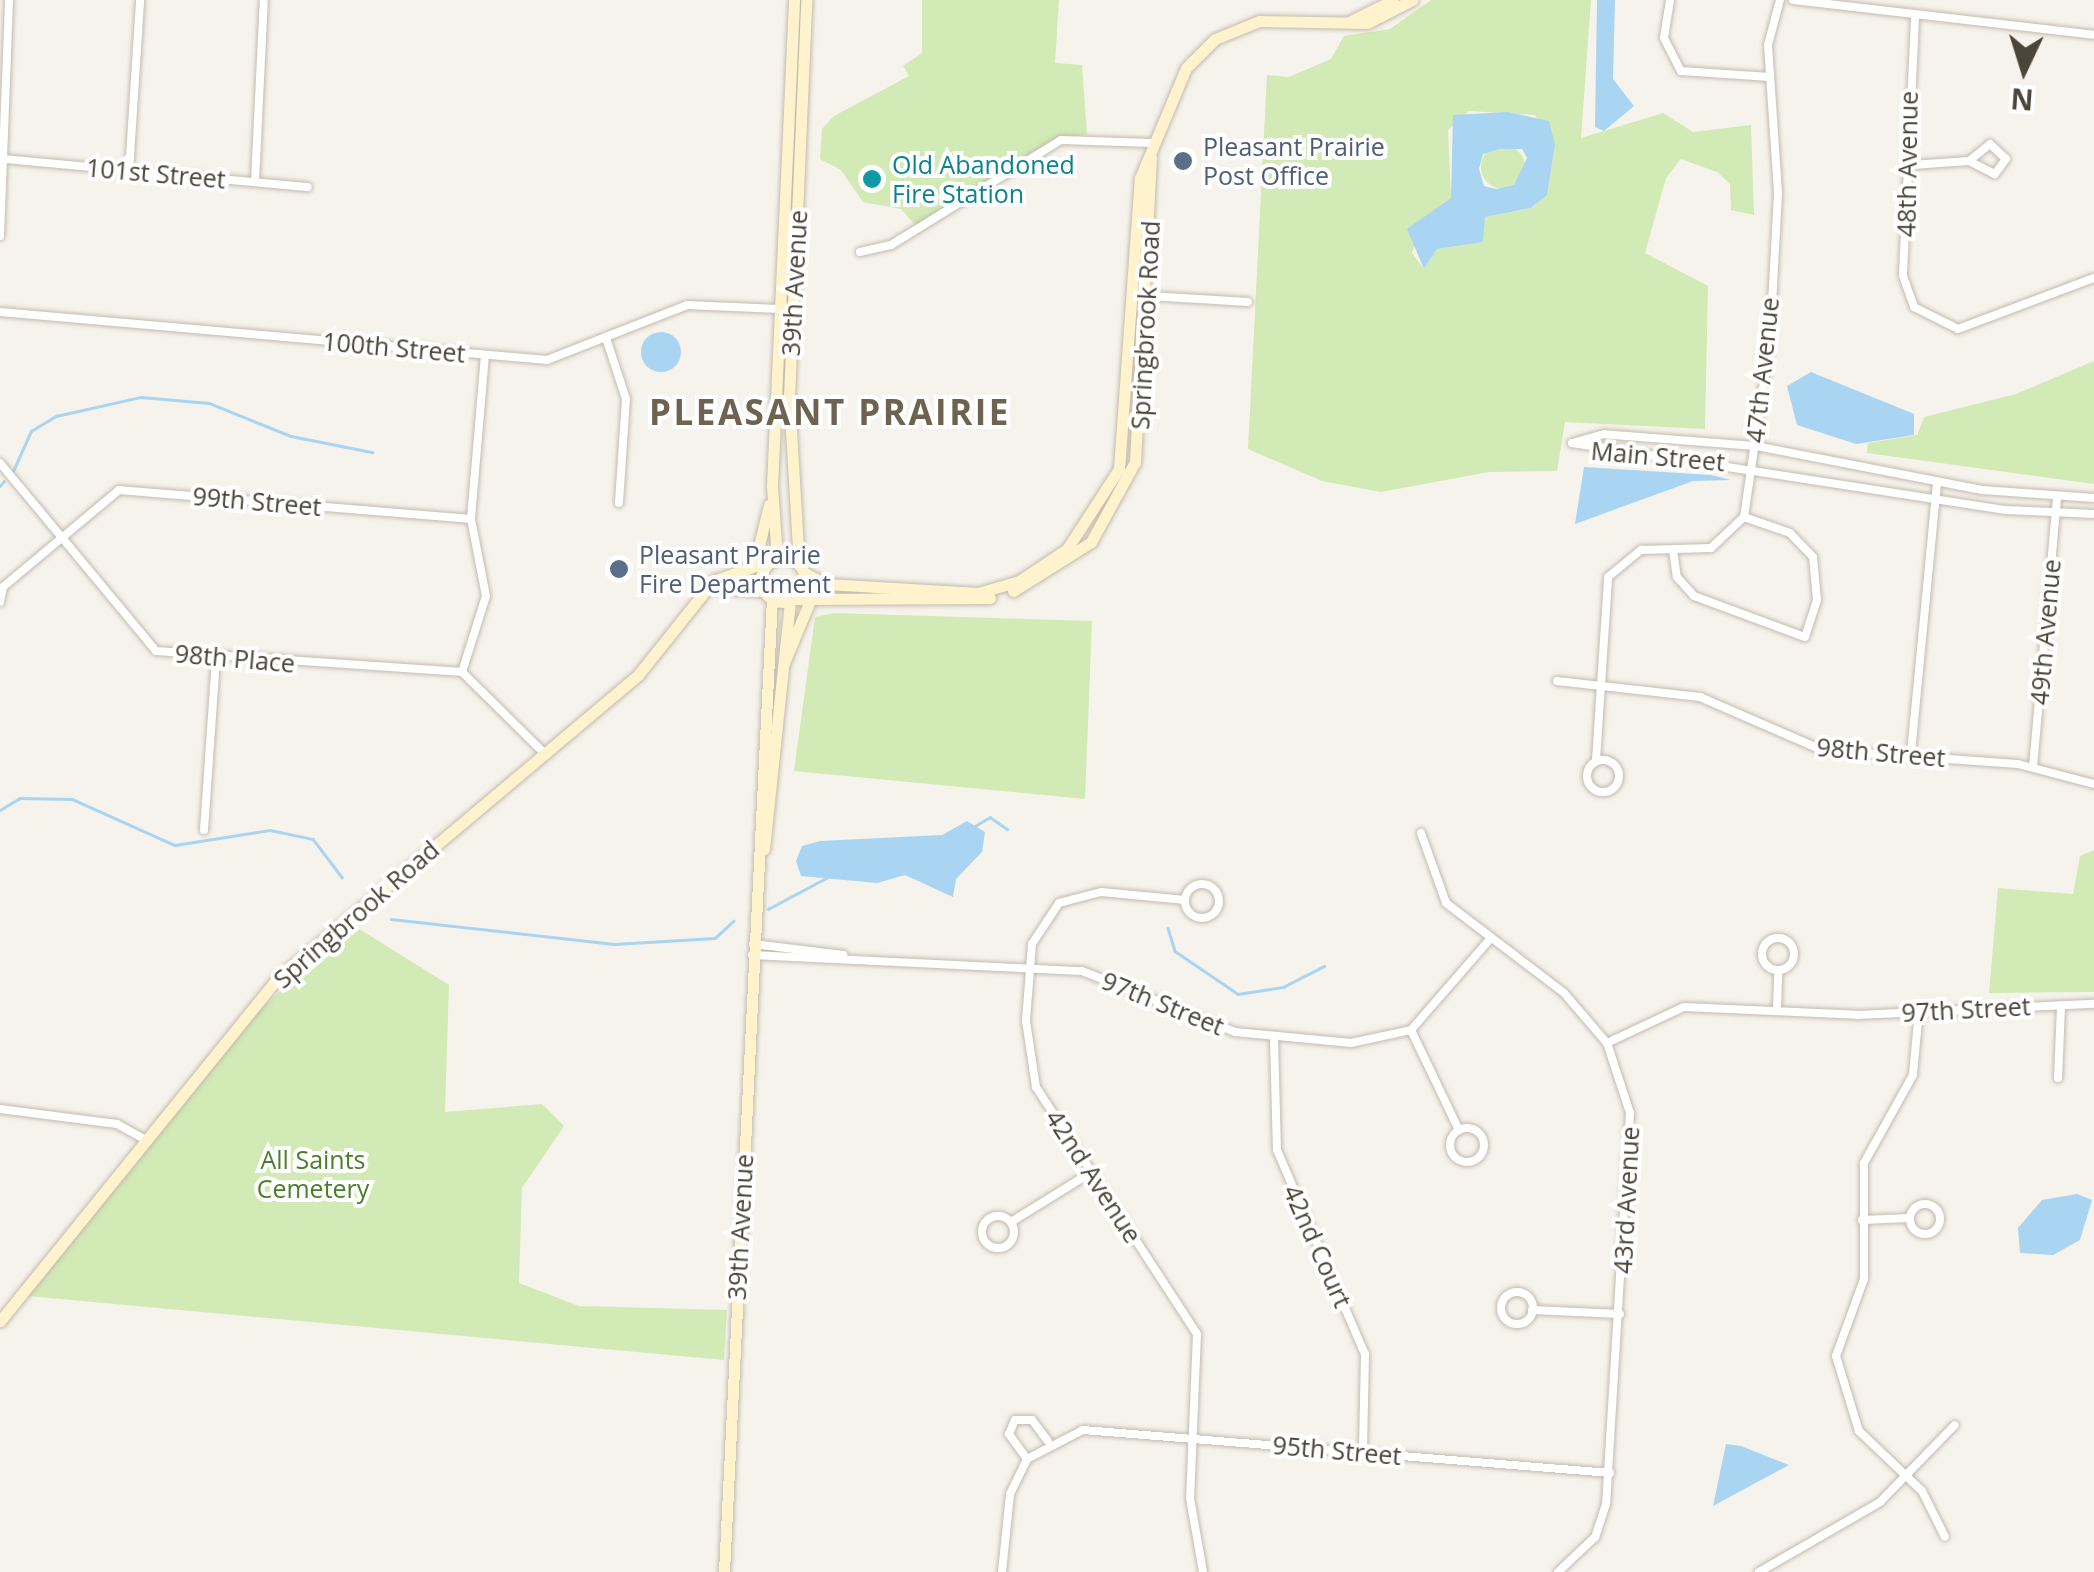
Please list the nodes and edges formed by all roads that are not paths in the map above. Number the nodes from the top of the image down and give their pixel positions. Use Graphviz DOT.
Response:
graph roads {
  1 [pos="9,0"];
  2 [pos="140,0"];
  3 [pos="264,0"];
  4 [pos="794,0"];
  5 [pos="806,0"];
  6 [pos="1392,0"];
  7 [pos="1412,0"];
  8 [pos="1670,0"];
  9 [pos="1780,0"];
  10 [pos="1793,0"];
  11 [pos="1914,19"];
  12 [pos="1345,24"];
  13 [pos="2094,35"];
  14 [pos="1770,77"];
  15 [pos="1151,143"];
  16 [pos="4,160"];
  17 [pos="1970,161"];
  18 [pos="1912,165"];
  19 [pos="129,172"];
  20 [pos="255,182"];
  21 [pos="308,187"];
  22 [pos="0,236"];
  23 [pos="860,252"];
  24 [pos="2094,278"];
  25 [pos="1133,295"];
  26 [pos="1149,296"];
  27 [pos="1248,302"];
  28 [pos="779,310"];
  29 [pos="0,312"];
  30 [pos="606,338"];
  31 [pos="485,355"];
  32 [pos="1755,446"];
  33 [pos="0,464"];
  34 [pos="1752,464"];
  35 [pos="1937,482"];
  36 [pos="772,486"];
  37 [pos="2057,498"];
  38 [pos="2094,498"];
  39 [pos="1935,499"];
  40 [pos="619,503"];
  41 [pos="2056,514"];
  42 [pos="2094,514"];
  43 [pos="1744,517"];
  44 [pos="471,519"];
  45 [pos="61,538"];
  46 [pos="1673,550"];
  47 [pos="775,560"];
  48 [pos="754,566"];
  49 [pos="801,568"];
  50 [pos="709,587"];
  51 [pos="767,595"];
  52 [pos="811,598"];
  53 [pos="793,600"];
  54 [pos="0,602"];
  55 [pos="216,660"];
  56 [pos="783,667"];
  57 [pos="462,672"];
  58 [pos="1556,681"];
  59 [pos="1599,683"];
  60 [pos="544,753"];
  61 [pos="1911,753"];
  62 [pos="1596,760"];
  63 [pos="2033,767"];
  64 [pos="2094,784"];
  65 [pos="204,830"];
  66 [pos="1421,833"];
  67 [pos="756,882"];
  68 [pos="1185,900"];
  69 [pos="1490,938"];
  70 [pos="752,950"];
  71 [pos="1029,966"];
  72 [pos="1778,970"];
  73 [pos="2094,1004"];
  74 [pos="2061,1005"];
  75 [pos="1777,1008"];
  76 [pos="1919,1010"];
  77 [pos="1411,1030"];
  78 [pos="1274,1038"];
  79 [pos="1607,1043"];
  80 [pos="2058,1078"];
  81 [pos="0,1109"];
  82 [pos="1459,1130"];
  83 [pos="146,1140"];
  84 [pos="1090,1173"];
  85 [pos="1910,1218"];
  86 [pos="1862,1220"];
  87 [pos="1011,1222"];
  88 [pos="1532,1310"];
  89 [pos="1620,1314"];
  90 [pos="0,1321"];
  91 [pos="1955,1425"];
  92 [pos="1192,1438"];
  93 [pos="1048,1441"];
  94 [pos="1364,1452"];
  95 [pos="1027,1459"];
  96 [pos="1610,1473"];
  97 [pos="1905,1474"];
  98 [pos="1945,1537"];
  99 [pos="724,1572"];
  100 [pos="1002,1572"];
  101 [pos="1203,1572"];
  102 [pos="1558,1572"];
  103 [pos="1759,1572"];
  1 -- 16 [label="street"];
  2 -- 19 [label="street"];
  3 -- 20 [label="street"];
  4 -- 28 [label="street, 39th Avenue"];
  5 -- 49 [label="street, 39th Avenue"];
  6 -- 12 [label="street, Springbrook Road"];
  7 -- 12 [label="street, Springbrook Road"];
  8 -- 14 [label="street"];
  9 -- 14 [label="street, 47th Avenue"];
  10 -- 11 [label="street"];
  11 -- 13 [label="street"];
  11 -- 18 [label="street, 48th Avenue"];
  12 -- 15 [label="street, Springbrook Road"];
  14 -- 32 [label="street, 47th Avenue"];
  15 -- 23 [label="street"];
  15 -- 25 [label="street, Springbrook Road"];
  15 -- 26 [label="street, Springbrook Road"];
  16 -- 19 [label="street, 101st Street"];
  16 -- 22 [label="street"];
  17 -- 17 [label="street"];
  17 -- 18 [label="street"];
  18 -- 24 [label="street, 48th Avenue"];
  19 -- 20 [label="street, 101st Street"];
  20 -- 21 [label="street, 101st Street"];
  25 -- 26 [label="street"];
  25 -- 49 [label="street, Springbrook Road"];
  26 -- 27 [label="street"];
  26 -- 52 [label="street, Springbrook Road"];
  28 -- 30 [label="street, 100th Street"];
  28 -- 36 [label="street, 39th Avenue"];
  29 -- 31 [label="street, 100th Street"];
  30 -- 31 [label="street, 100th Street"];
  30 -- 40 [label="street"];
  31 -- 44 [label="street"];
  32 -- 34 [label="street, 47th Avenue"];
  32 -- 34 [label="street, Main Street"];
  32 -- 35 [label="street, Main Street"];
  33 -- 45 [label="street, 98th Place"];
  34 -- 39 [label="street, Main Street"];
  34 -- 43 [label="street, 47th Avenue"];
  35 -- 37 [label="street, Main Street"];
  35 -- 39 [label="street"];
  36 -- 47 [label="street, 39th Avenue"];
  36 -- 48 [label="street"];
  37 -- 38 [label="street, Main Street"];
  37 -- 41 [label="street, 49th Avenue"];
  39 -- 41 [label="street, Main Street"];
  39 -- 61 [label="street"];
  41 -- 42 [label="street, Main Street"];
  41 -- 63 [label="street, 49th Avenue"];
  43 -- 46 [label="street"];
  43 -- 46 [label="street"];
  44 -- 45 [label="street, 99th Street"];
  44 -- 57 [label="street"];
  45 -- 54 [label="street, 99th Street"];
  45 -- 55 [label="street, 98th Place"];
  46 -- 59 [label="street"];
  47 -- 48 [label="street, Springbrook Road"];
  47 -- 49 [label="street, Springbrook Road"];
  47 -- 51 [label="street, 39th Avenue"];
  48 -- 50 [label="street, Springbrook Road"];
  49 -- 53 [label="street, 39th Avenue"];
  50 -- 51 [label="street"];
  50 -- 60 [label="street, Springbrook Road"];
  51 -- 53 [label="street, Springbrook Road"];
  51 -- 67 [label="street, 39th Avenue"];
  52 -- 53 [label="street, Springbrook Road"];
  52 -- 56 [label="street"];
  53 -- 56 [label="street, 39th Avenue"];
  55 -- 57 [label="street, 98th Place"];
  55 -- 65 [label="street"];
  56 -- 67 [label="street, 39th Avenue"];
  57 -- 60 [label="street"];
  58 -- 59 [label="street, 98th Street"];
  59 -- 61 [label="street, 98th Street"];
  59 -- 62 [label="street"];
  60 -- 83 [label="street, Springbrook Road"];
  61 -- 63 [label="street, 98th Street"];
  62 -- 62 [label="street"];
  63 -- 64 [label="street, 98th Street"];
  66 -- 69 [label="street, 43rd Avenue"];
  67 -- 70 [label="street, 39th Avenue"];
  68 -- 68 [label="street, 42nd Avenue"];
  68 -- 71 [label="street, 42nd Avenue"];
  69 -- 77 [label="street"];
  69 -- 79 [label="street, 43rd Avenue"];
  70 -- 71 [label="street, 97th Street"];
  70 -- 99 [label="street, 39th Avenue"];
  71 -- 78 [label="street, 97th Street"];
  71 -- 84 [label="street, 42nd Avenue"];
  72 -- 72 [label="street"];
  72 -- 75 [label="street"];
  73 -- 74 [label="street, 97th Street"];
  74 -- 76 [label="street, 97th Street"];
  74 -- 80 [label="street"];
  75 -- 76 [label="street, 97th Street"];
  75 -- 79 [label="street, 97th Street"];
  76 -- 86 [label="street"];
  77 -- 78 [label="street, 97th Street"];
  77 -- 82 [label="street"];
  78 -- 94 [label="street, 42nd Court"];
  79 -- 89 [label="street, 43rd Avenue"];
  81 -- 83 [label="street"];
  82 -- 82 [label="street"];
  83 -- 90 [label="street, Springbrook Road"];
  84 -- 87 [label="street"];
  84 -- 92 [label="street, 42nd Avenue"];
  85 -- 86 [label="street"];
  86 -- 97 [label="street"];
  87 -- 87 [label="street"];
  88 -- 88 [label="street"];
  88 -- 89 [label="street"];
  89 -- 96 [label="street, 43rd Avenue"];
  91 -- 97 [label="street"];
  92 -- 93 [label="street, 95th Street"];
  92 -- 94 [label="street, 95th Street"];
  92 -- 101 [label="street, 42nd Avenue"];
  93 -- 95 [label="street"];
  93 -- 95 [label="street"];
  94 -- 96 [label="street, 95th Street"];
  95 -- 100 [label="street"];
  96 -- 102 [label="street, 43rd Avenue"];
  97 -- 98 [label="street"];
  97 -- 103 [label="street"];
}
